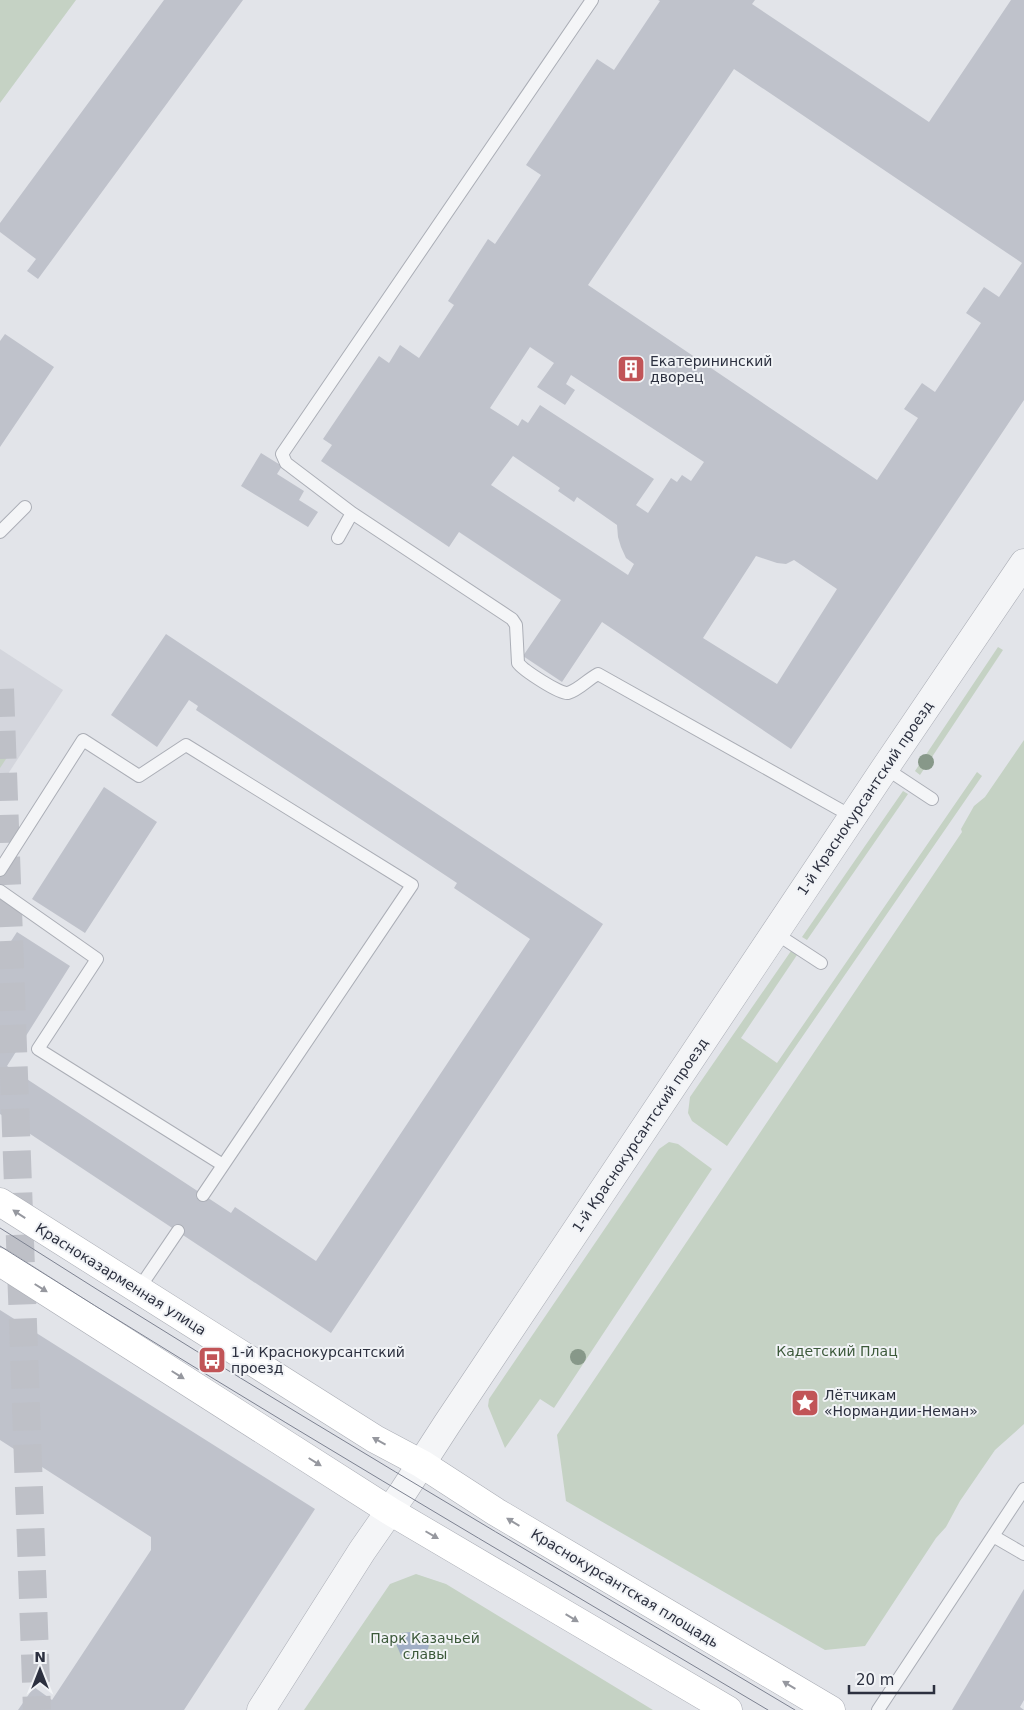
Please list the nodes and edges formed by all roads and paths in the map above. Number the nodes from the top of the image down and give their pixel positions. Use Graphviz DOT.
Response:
graph roads {
  1 [pos="592,0"];
  2 [pos="25,507"];
  3 [pos="352,513"];
  4 [pos="0,532"];
  5 [pos="338,538"];
  6 [pos="1023,568"];
  7 [pos="885,768"];
  8 [pos="932,798"];
  9 [pos="853,817"];
  10 [pos="0,870"];
  11 [pos="0,891"];
  12 [pos="775,933"];
  13 [pos="821,964"];
  14 [pos="223,1165"];
  15 [pos="203,1195"];
  16 [pos="0,1202"];
  17 [pos="178,1231"];
  18 [pos="0,1262"];
  19 [pos="138,1290"];
  20 [pos="422,1464"];
  21 [pos="1022,1495"];
  22 [pos="390,1511"];
  23 [pos="993,1536"];
  24 [pos="1024,1554"];
  25 [pos="261,1710"];
  26 [pos="728,1710"];
  27 [pos="830,1710"];
  28 [pos="878,1710"];
  1 -- 3 [label="lane"];
  2 -- 4 [label="lane"];
  3 -- 5 [label="lane"];
  3 -- 9 [label="lane"];
  6 -- 7 [label="street, 1-й Краснокурсантский проезд"];
  7 -- 8 [label="lane"];
  7 -- 9 [label="street, 1-й Краснокурсантский проезд"];
  9 -- 12 [label="street, 1-й Краснокурсантский проезд"];
  10 -- 14 [label="lane"];
  11 -- 14 [label="lane"];
  12 -- 13 [label="lane"];
  12 -- 20 [label="street, 1-й Краснокурсантский проезд"];
  14 -- 15 [label="lane"];
  19 -- 16 [label="main road, Красноказарменная улица, one-way"];
  17 -- 19 [label="lane"];
  18 -- 22 [label="main road, one-way"];
  20 -- 19 [label="main road, Красноказарменная улица, one-way"];
  20 -- 22 [label="street, 1-й Краснокурсантский проезд"];
  27 -- 20 [label="main road, Краснокурсантская площадь, one-way"];
  21 -- 23 [label="lane"];
  22 -- 25 [label="street, 1-й Краснокурсантский проезд"];
  22 -- 26 [label="main road, one-way"];
  23 -- 24 [label="lane"];
  23 -- 28 [label="lane"];
}
